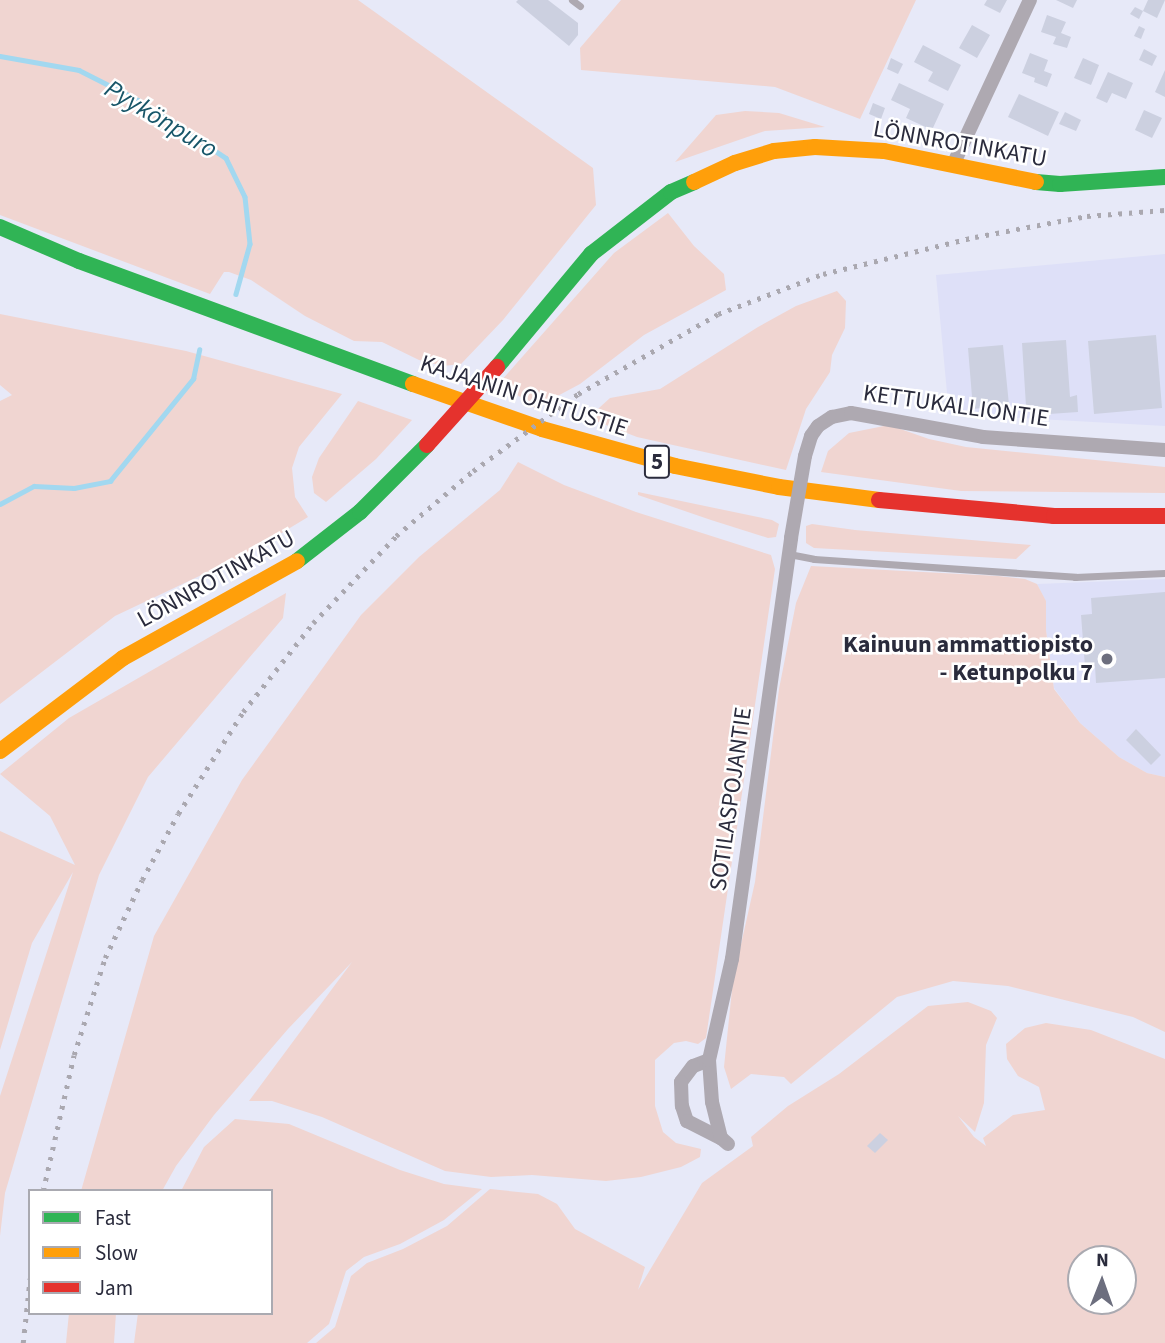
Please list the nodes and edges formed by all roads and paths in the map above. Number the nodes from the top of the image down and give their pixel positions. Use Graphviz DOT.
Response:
graph roads {
  1 [pos="572,0"];
  2 [pos="1030,0"];
  3 [pos="580,6"];
  4 [pos="953,165"];
  5 [pos="1164,173"];
  6 [pos="0,227"];
  7 [pos="0,240"];
  8 [pos="79,261"];
  9 [pos="1165,450"];
  10 [pos="805,456"];
  11 [pos="1165,516"];
  12 [pos="789,554"];
  13 [pos="1165,573"];
  14 [pos="0,751"];
  15 [pos="709,1060"];
  1 -- 3 [label="lane"];
  2 -- 4 [label="street"];
  4 -- 5 [label="main road, LÖNNROTINKATU"];
  4 -- 14 [label="main road, LÖNNROTINKATU, bridge"];
  6 -- 8 [label="main road, 5"];
  7 -- 8 [label="main road, 5"];
  8 -- 11 [label="main road, KAJAANIN OHITUSTIE / 5"];
  9 -- 10 [label="street, KETTUKALLIONTIE"];
  10 -- 12 [label="street, SOTILASPOJANTIE, bridge"];
  12 -- 13 [label="lane"];
  12 -- 15 [label="street, SOTILASPOJANTIE"];
  15 -- 15 [label="street, SOTILASPOJANTIE"];
}
